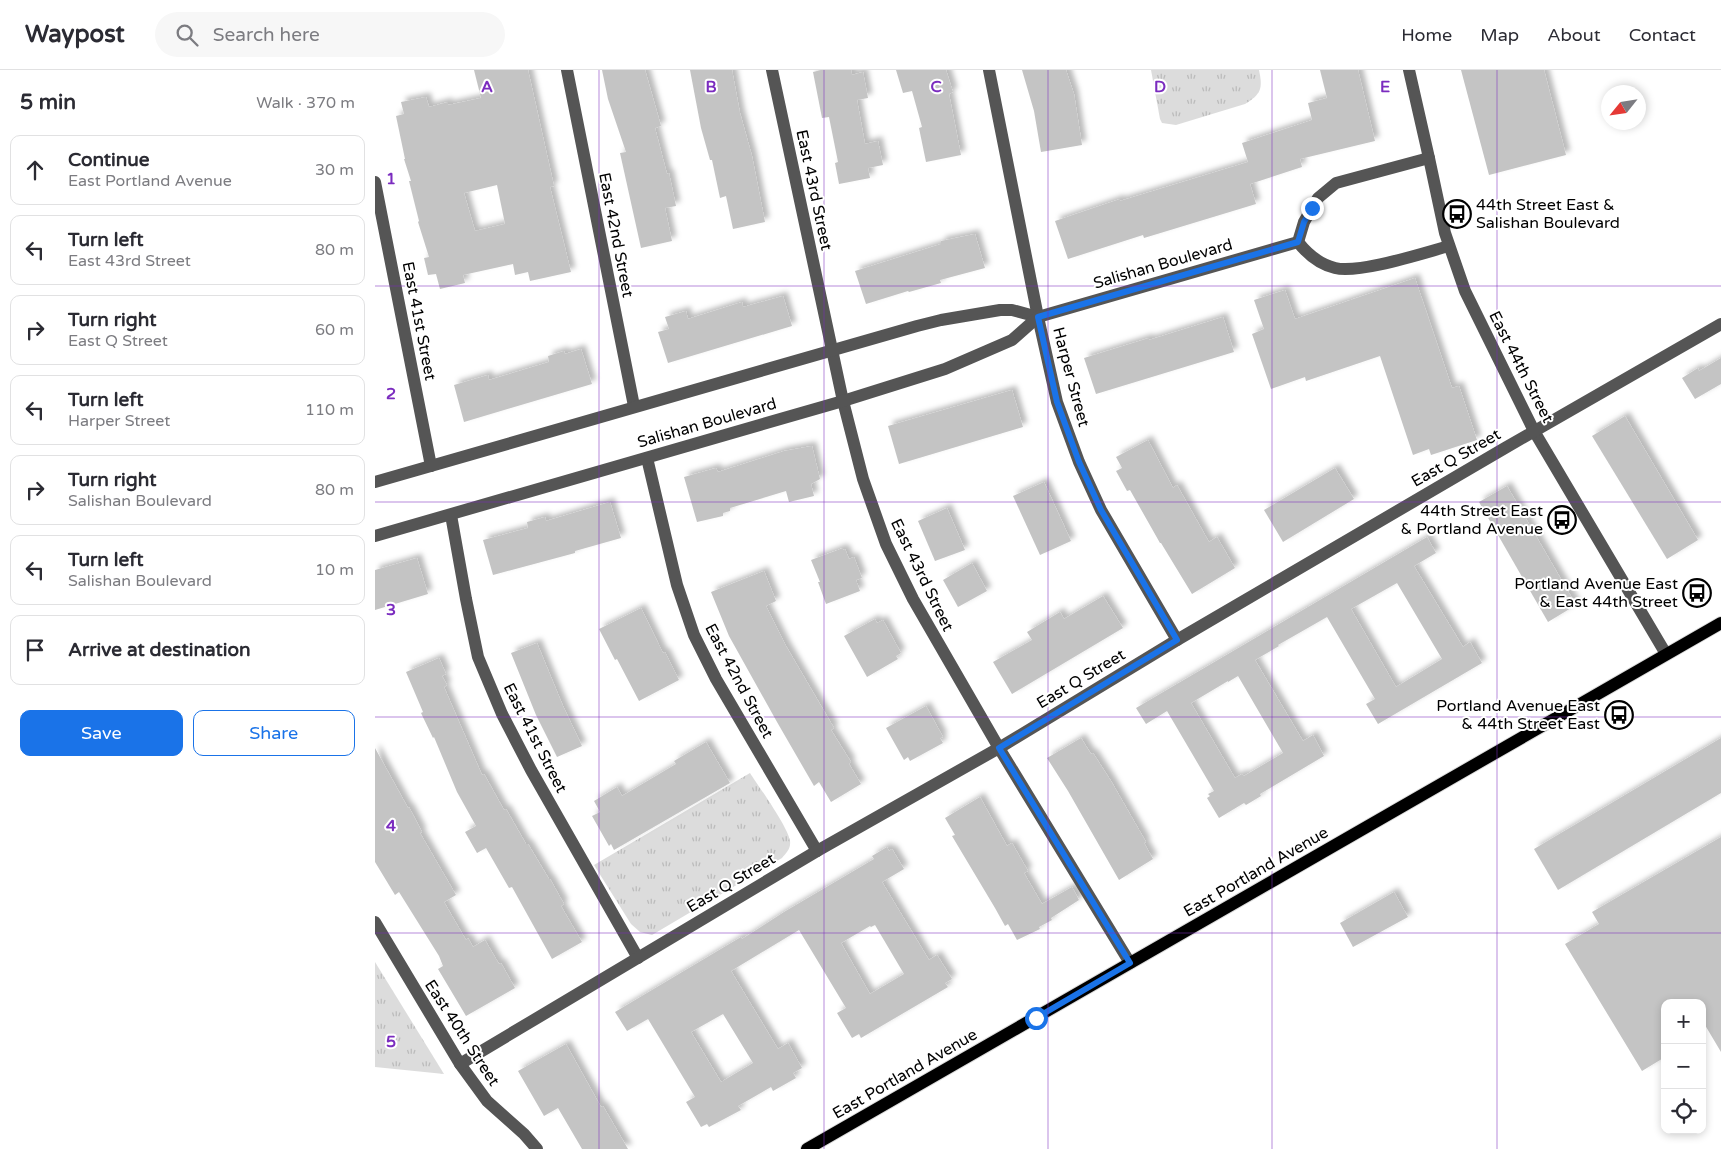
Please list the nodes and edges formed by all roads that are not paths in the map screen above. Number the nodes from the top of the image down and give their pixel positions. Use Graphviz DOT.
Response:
graph roads {
  1 [pos="567,70"];
  2 [pos="772,70"];
  3 [pos="989,70"];
  4 [pos="1409,70"];
  5 [pos="1429,158"];
  6 [pos="375,182"];
  7 [pos="1298,242"];
  8 [pos="1449,246"];
  9 [pos="1038,317"];
  10 [pos="1721,324"];
  11 [pos="831,350"];
  12 [pos="843,401"];
  13 [pos="634,406"];
  14 [pos="1534,431"];
  15 [pos="647,458"];
  16 [pos="431,466"];
  17 [pos="375,482"];
  18 [pos="451,515"];
  19 [pos="375,536"];
  20 [pos="1721,622"];
  21 [pos="1177,640"];
  22 [pos="1666,654"];
  23 [pos="999,748"];
  24 [pos="817,851"];
  25 [pos="375,922"];
  26 [pos="638,958"];
  27 [pos="1130,963"];
  28 [pos="460,1064"];
  29 [pos="537,1149"];
  30 [pos="807,1149"];
  1 -- 13 [label="street, East 42nd Street"];
  2 -- 11 [label="street, East 43rd Street"];
  3 -- 9 [label="street, Harper Street"];
  4 -- 5 [label="street, East 44th Street"];
  5 -- 7 [label="street"];
  5 -- 8 [label="street, East 44th Street"];
  6 -- 16 [label="street, East 41st Street"];
  7 -- 8 [label="street"];
  7 -- 9 [label="street, Salishan Boulevard"];
  8 -- 14 [label="street, East 44th Street"];
  9 -- 11 [label="street"];
  9 -- 12 [label="street, Salishan Boulevard"];
  9 -- 21 [label="street, Harper Street"];
  10 -- 14 [label="street, East Q Street"];
  11 -- 12 [label="street, East 43rd Street"];
  11 -- 13 [label="street"];
  12 -- 15 [label="street, Salishan Boulevard"];
  12 -- 23 [label="street, East 43rd Street"];
  13 -- 16 [label="street"];
  14 -- 21 [label="street, East Q Street"];
  14 -- 22 [label="street, East 44th Street"];
  15 -- 18 [label="street, Salishan Boulevard"];
  15 -- 24 [label="street, East 42nd Street"];
  16 -- 17 [label="street"];
  18 -- 19 [label="street, Salishan Boulevard"];
  18 -- 26 [label="street, East 41st Street"];
  20 -- 22 [label="main road, East Portland Avenue"];
  21 -- 23 [label="street, East Q Street"];
  22 -- 27 [label="main road, East Portland Avenue"];
  23 -- 24 [label="street, East Q Street"];
  23 -- 27 [label="street, East 43rd Street"];
  24 -- 26 [label="street, East Q Street"];
  25 -- 28 [label="street, East 40th Street"];
  26 -- 28 [label="street, East Q Street"];
  27 -- 30 [label="main road, East Portland Avenue"];
  28 -- 29 [label="street, East 40th Street"];
}
